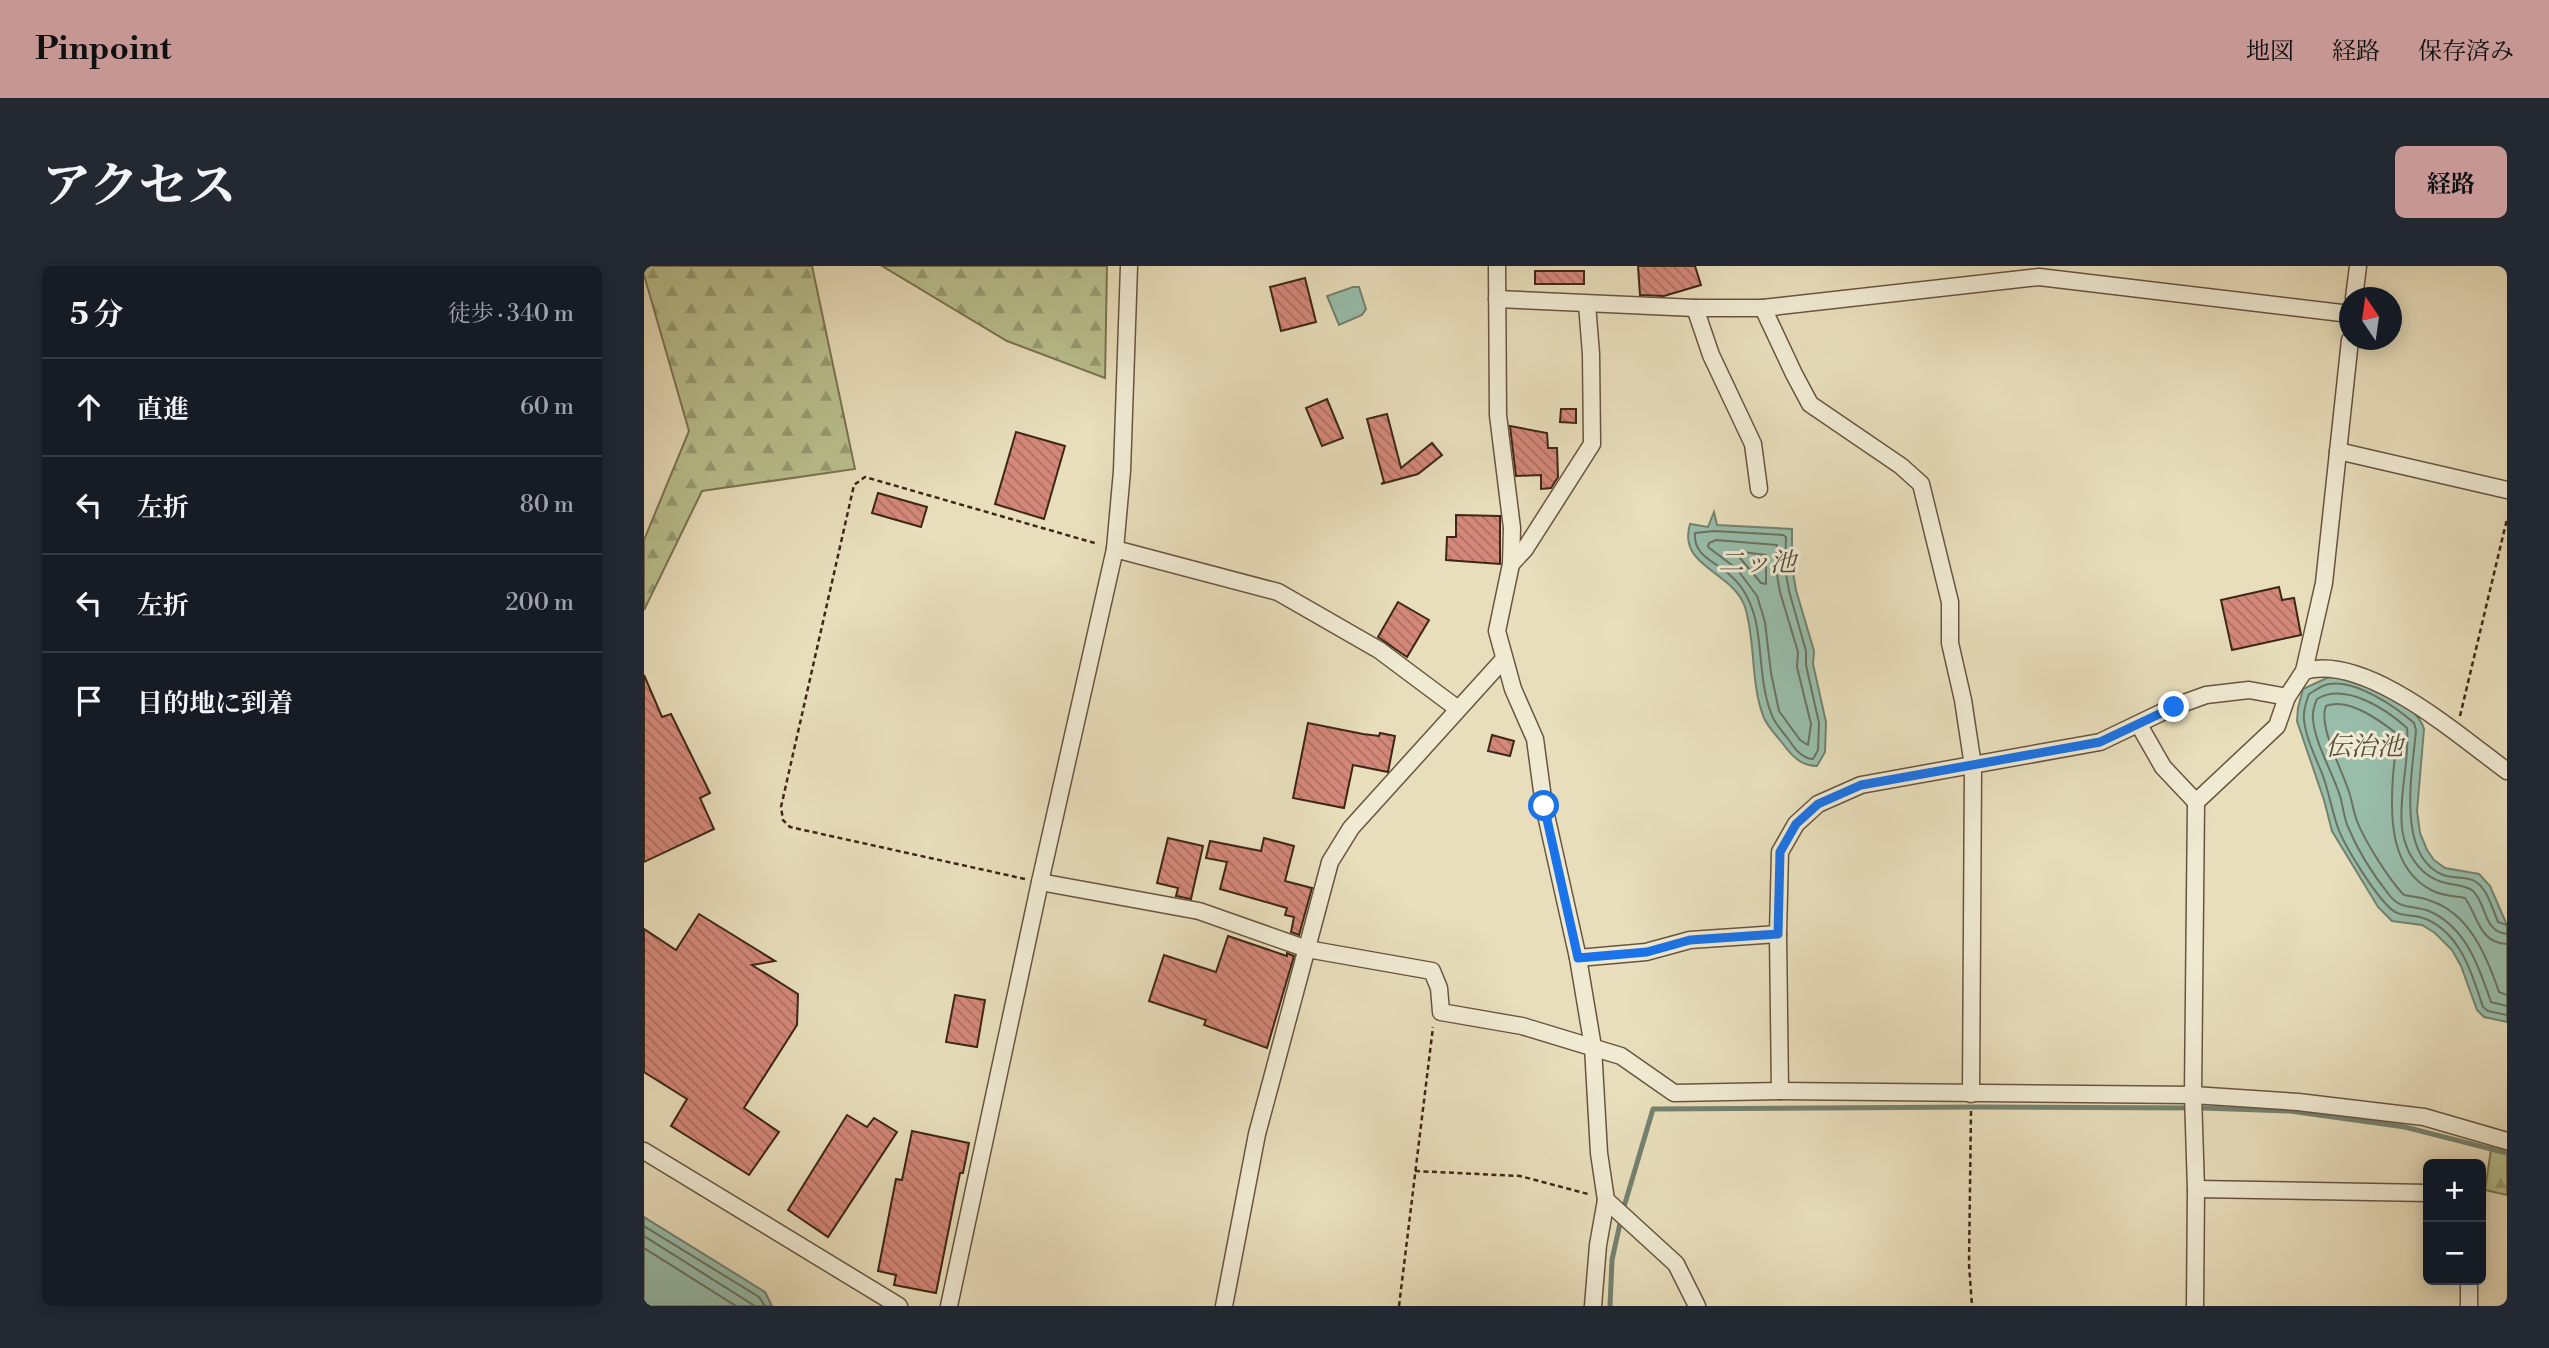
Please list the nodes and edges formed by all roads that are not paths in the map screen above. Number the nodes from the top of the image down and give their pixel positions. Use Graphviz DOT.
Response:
graph roads {
  1 [pos="1129,266"];
  2 [pos="1497,266"];
  3 [pos="2358,266"];
  4 [pos="2355,287"];
  5 [pos="1497,299"];
  6 [pos="1587,304"];
  7 [pos="1763,307"];
  8 [pos="1695,308"];
  9 [pos="2339,313"];
  10 [pos="2349,350"];
  11 [pos="2337,450"];
  12 [pos="1759,489"];
  13 [pos="2507,490"];
  14 [pos="1115,548"];
  15 [pos="1511,564"];
  16 [pos="1503,660"];
  17 [pos="2304,671"];
  18 [pos="2287,697"];
  19 [pos="1458,709"];
  20 [pos="2139,725"];
  21 [pos="1973,766"];
  22 [pos="2507,771"];
  23 [pos="2196,802"];
  24 [pos="1040,882"];
  25 [pos="1778,934"];
  26 [pos="1307,949"];
  27 [pos="1578,958"];
  28 [pos="1593,1047"];
  29 [pos="1780,1091"];
  30 [pos="1971,1094"];
  31 [pos="2193,1095"];
  32 [pos="2507,1141"];
  33 [pos="644,1151"];
  34 [pos="2196,1189"];
  35 [pos="2423,1193"];
  36 [pos="1606,1200"];
  37 [pos="2469,1285"];
  38 [pos="899,1306"];
  39 [pos="950,1306"];
  40 [pos="1224,1306"];
  41 [pos="1593,1306"];
  42 [pos="1697,1306"];
  43 [pos="2195,1306"];
  44 [pos="2469,1306"];
  1 -- 14 [label="street"];
  2 -- 5 [label="street"];
  3 -- 4 [label="street"];
  5 -- 6 [label="street"];
  5 -- 15 [label="street"];
  6 -- 8 [label="street"];
  6 -- 15 [label="street"];
  7 -- 8 [label="street"];
  7 -- 9 [label="street"];
  7 -- 21 [label="street"];
  8 -- 12 [label="street"];
  10 -- 11 [label="street"];
  11 -- 13 [label="street"];
  11 -- 17 [label="street"];
  14 -- 19 [label="street"];
  14 -- 24 [label="street"];
  15 -- 16 [label="street"];
  16 -- 19 [label="street"];
  16 -- 27 [label="street"];
  17 -- 18 [label="street"];
  17 -- 22 [label="street"];
  18 -- 20 [label="street"];
  18 -- 23 [label="street"];
  19 -- 26 [label="street"];
  20 -- 21 [label="street"];
  20 -- 23 [label="street"];
  21 -- 25 [label="street"];
  21 -- 30 [label="street"];
  23 -- 31 [label="street"];
  24 -- 26 [label="street"];
  24 -- 39 [label="street"];
  25 -- 27 [label="street"];
  25 -- 29 [label="street"];
  26 -- 28 [label="street"];
  26 -- 40 [label="street"];
  27 -- 28 [label="street"];
  28 -- 29 [label="street"];
  28 -- 36 [label="street"];
  29 -- 30 [label="street"];
  30 -- 31 [label="street"];
  31 -- 32 [label="street"];
  31 -- 34 [label="street"];
  33 -- 38 [label="street"];
  34 -- 35 [label="street"];
  34 -- 43 [label="street"];
  36 -- 41 [label="street"];
  36 -- 42 [label="street"];
  37 -- 44 [label="street"];
}
